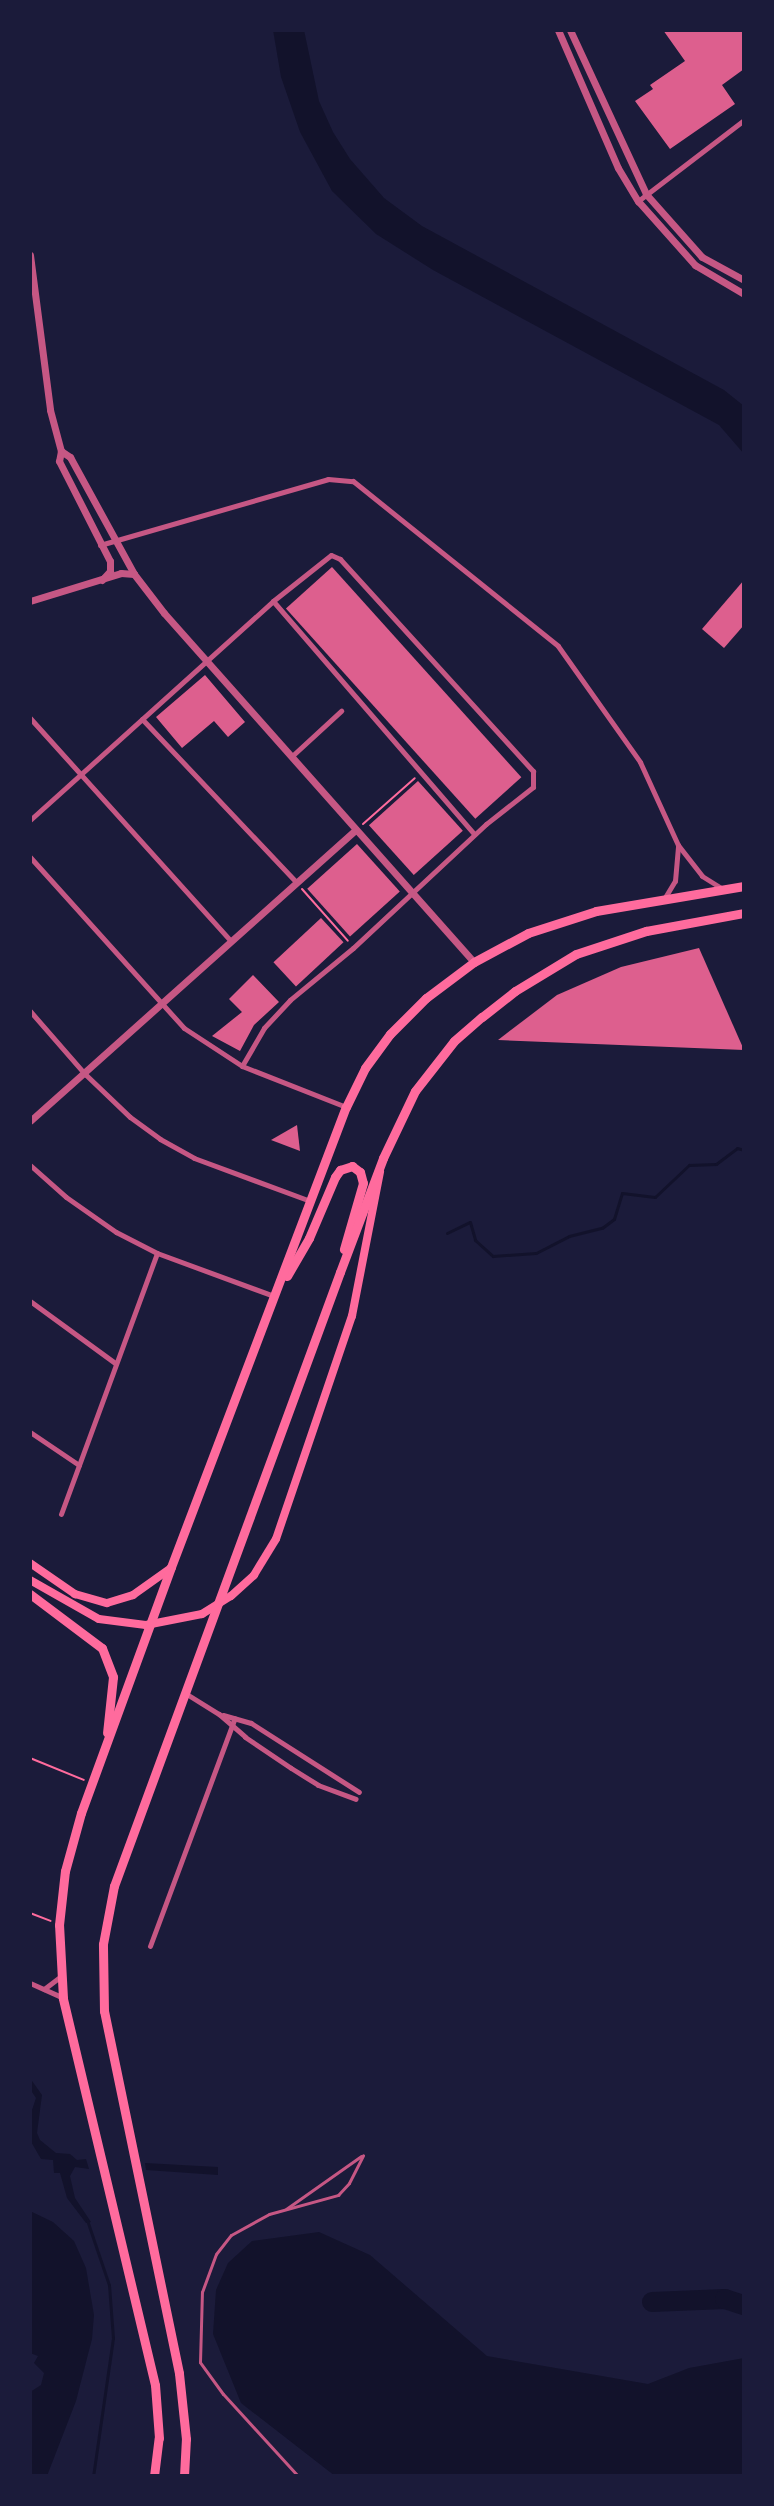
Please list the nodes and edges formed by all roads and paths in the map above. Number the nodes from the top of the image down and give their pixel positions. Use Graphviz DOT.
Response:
graph roads {
  1 [pos="558,30"];
  2 [pos="570,30"];
  3 [pos="744,120"];
  4 [pos="646,194"];
  5 [pos="638,201"];
  6 [pos="30,255"];
  7 [pos="744,280"];
  8 [pos="32,281"];
  9 [pos="744,294"];
  10 [pos="61,452"];
  11 [pos="114,540"];
  12 [pos="100,545"];
  13 [pos="134,573"];
  14 [pos="102,580"];
  15 [pos="30,601"];
  16 [pos="273,601"];
  17 [pos="207,661"];
  18 [pos="341,711"];
  19 [pos="30,718"];
  20 [pos="142,719"];
  21 [pos="292,756"];
  22 [pos="83,773"];
  23 [pos="421,773"];
  24 [pos="30,820"];
  25 [pos="356,830"];
  26 [pos="474,834"];
  27 [pos="678,845"];
  28 [pos="30,857"];
  29 [pos="296,882"];
  30 [pos="744,886"];
  31 [pos="725,889"];
  32 [pos="413,893"];
  33 [pos="664,899"];
  34 [pos="744,913"];
  35 [pos="231,941"];
  36 [pos="354,948"];
  37 [pos="474,962"];
  38 [pos="161,1004"];
  39 [pos="30,1011"];
  40 [pos="242,1066"];
  41 [pos="85,1074"];
  42 [pos="346,1107"];
  43 [pos="30,1121"];
  44 [pos="383,1158"];
  45 [pos="30,1165"];
  46 [pos="310,1201"];
  47 [pos="157,1253"];
  48 [pos="340,1272"];
  49 [pos="275,1297"];
  50 [pos="30,1301"];
  51 [pos="115,1363"];
  52 [pos="30,1432"];
  53 [pos="79,1465"];
  54 [pos="61,1514"];
  55 [pos="30,1563"];
  56 [pos="171,1567"];
  57 [pos="30,1580"];
  58 [pos="30,1594"];
  59 [pos="184,1693"];
  60 [pos="219,1714"];
  61 [pos="235,1718"];
  62 [pos="232,1725"];
  63 [pos="104,1752"];
  64 [pos="30,1758"];
  65 [pos="92,1783"];
  66 [pos="358,1792"];
  67 [pos="356,1799"];
  68 [pos="30,1912"];
  69 [pos="59,1925"];
  70 [pos="150,1946"];
  71 [pos="61,1976"];
  72 [pos="30,1983"];
  73 [pos="44,1989"];
  74 [pos="63,1998"];
  75 [pos="285,2209"];
  76 [pos="154,2476"];
  77 [pos="184,2476"];
  78 [pos="298,2476"];
  1 -- 5 [label="street"];
  2 -- 4 [label="street"];
  3 -- 4 [label="street"];
  4 -- 5 [label="street"];
  4 -- 7 [label="street"];
  5 -- 9 [label="street"];
  6 -- 8 [label="street"];
  8 -- 10 [label="street"];
  10 -- 11 [label="street"];
  10 -- 12 [label="street"];
  11 -- 12 [label="street"];
  11 -- 13 [label="street"];
  11 -- 27 [label="street"];
  12 -- 14 [label="street"];
  13 -- 14 [label="street"];
  13 -- 17 [label="street"];
  14 -- 15 [label="street"];
  16 -- 17 [label="street"];
  16 -- 23 [label="street"];
  16 -- 26 [label="street"];
  17 -- 20 [label="street"];
  17 -- 21 [label="street"];
  18 -- 21 [label="street"];
  19 -- 22 [label="street"];
  20 -- 22 [label="street"];
  20 -- 29 [label="street"];
  21 -- 25 [label="street"];
  22 -- 24 [label="street"];
  22 -- 35 [label="street"];
  23 -- 25 [label="path"];
  23 -- 26 [label="street"];
  25 -- 29 [label="street"];
  25 -- 32 [label="street"];
  26 -- 32 [label="street"];
  27 -- 31 [label="street"];
  27 -- 33 [label="street"];
  28 -- 38 [label="street"];
  29 -- 35 [label="street"];
  29 -- 36 [label="path"];
  30 -- 31 [label="highway"];
  31 -- 33 [label="highway"];
  32 -- 36 [label="street"];
  32 -- 37 [label="street"];
  33 -- 37 [label="highway"];
  34 -- 44 [label="highway"];
  35 -- 38 [label="street"];
  36 -- 40 [label="street"];
  37 -- 42 [label="highway"];
  38 -- 40 [label="street"];
  38 -- 41 [label="street"];
  39 -- 41 [label="street"];
  40 -- 42 [label="street"];
  41 -- 43 [label="street"];
  41 -- 46 [label="street"];
  42 -- 46 [label="highway"];
  44 -- 48 [label="highway"];
  44 -- 57 [label="main road"];
  45 -- 47 [label="street"];
  46 -- 49 [label="highway"];
  47 -- 49 [label="street"];
  47 -- 51 [label="street"];
  48 -- 49 [label="highway"];
  48 -- 59 [label="highway"];
  49 -- 56 [label="highway"];
  50 -- 51 [label="street"];
  51 -- 53 [label="street"];
  52 -- 53 [label="street"];
  53 -- 54 [label="street"];
  55 -- 56 [label="main road"];
  56 -- 63 [label="highway"];
  58 -- 63 [label="highway"];
  59 -- 60 [label="street"];
  59 -- 77 [label="highway"];
  60 -- 61 [label="street"];
  60 -- 62 [label="street"];
  61 -- 62 [label="street"];
  61 -- 66 [label="street"];
  62 -- 67 [label="street"];
  62 -- 70 [label="street"];
  63 -- 65 [label="highway"];
  64 -- 65 [label="path"];
  65 -- 69 [label="highway"];
  68 -- 69 [label="path"];
  69 -- 71 [label="highway"];
  71 -- 73 [label="street"];
  71 -- 74 [label="highway"];
  72 -- 73 [label="street"];
  73 -- 74 [label="street"];
  74 -- 76 [label="highway"];
  75 -- 75 [label="lane"];
  75 -- 78 [label="lane"];
}
